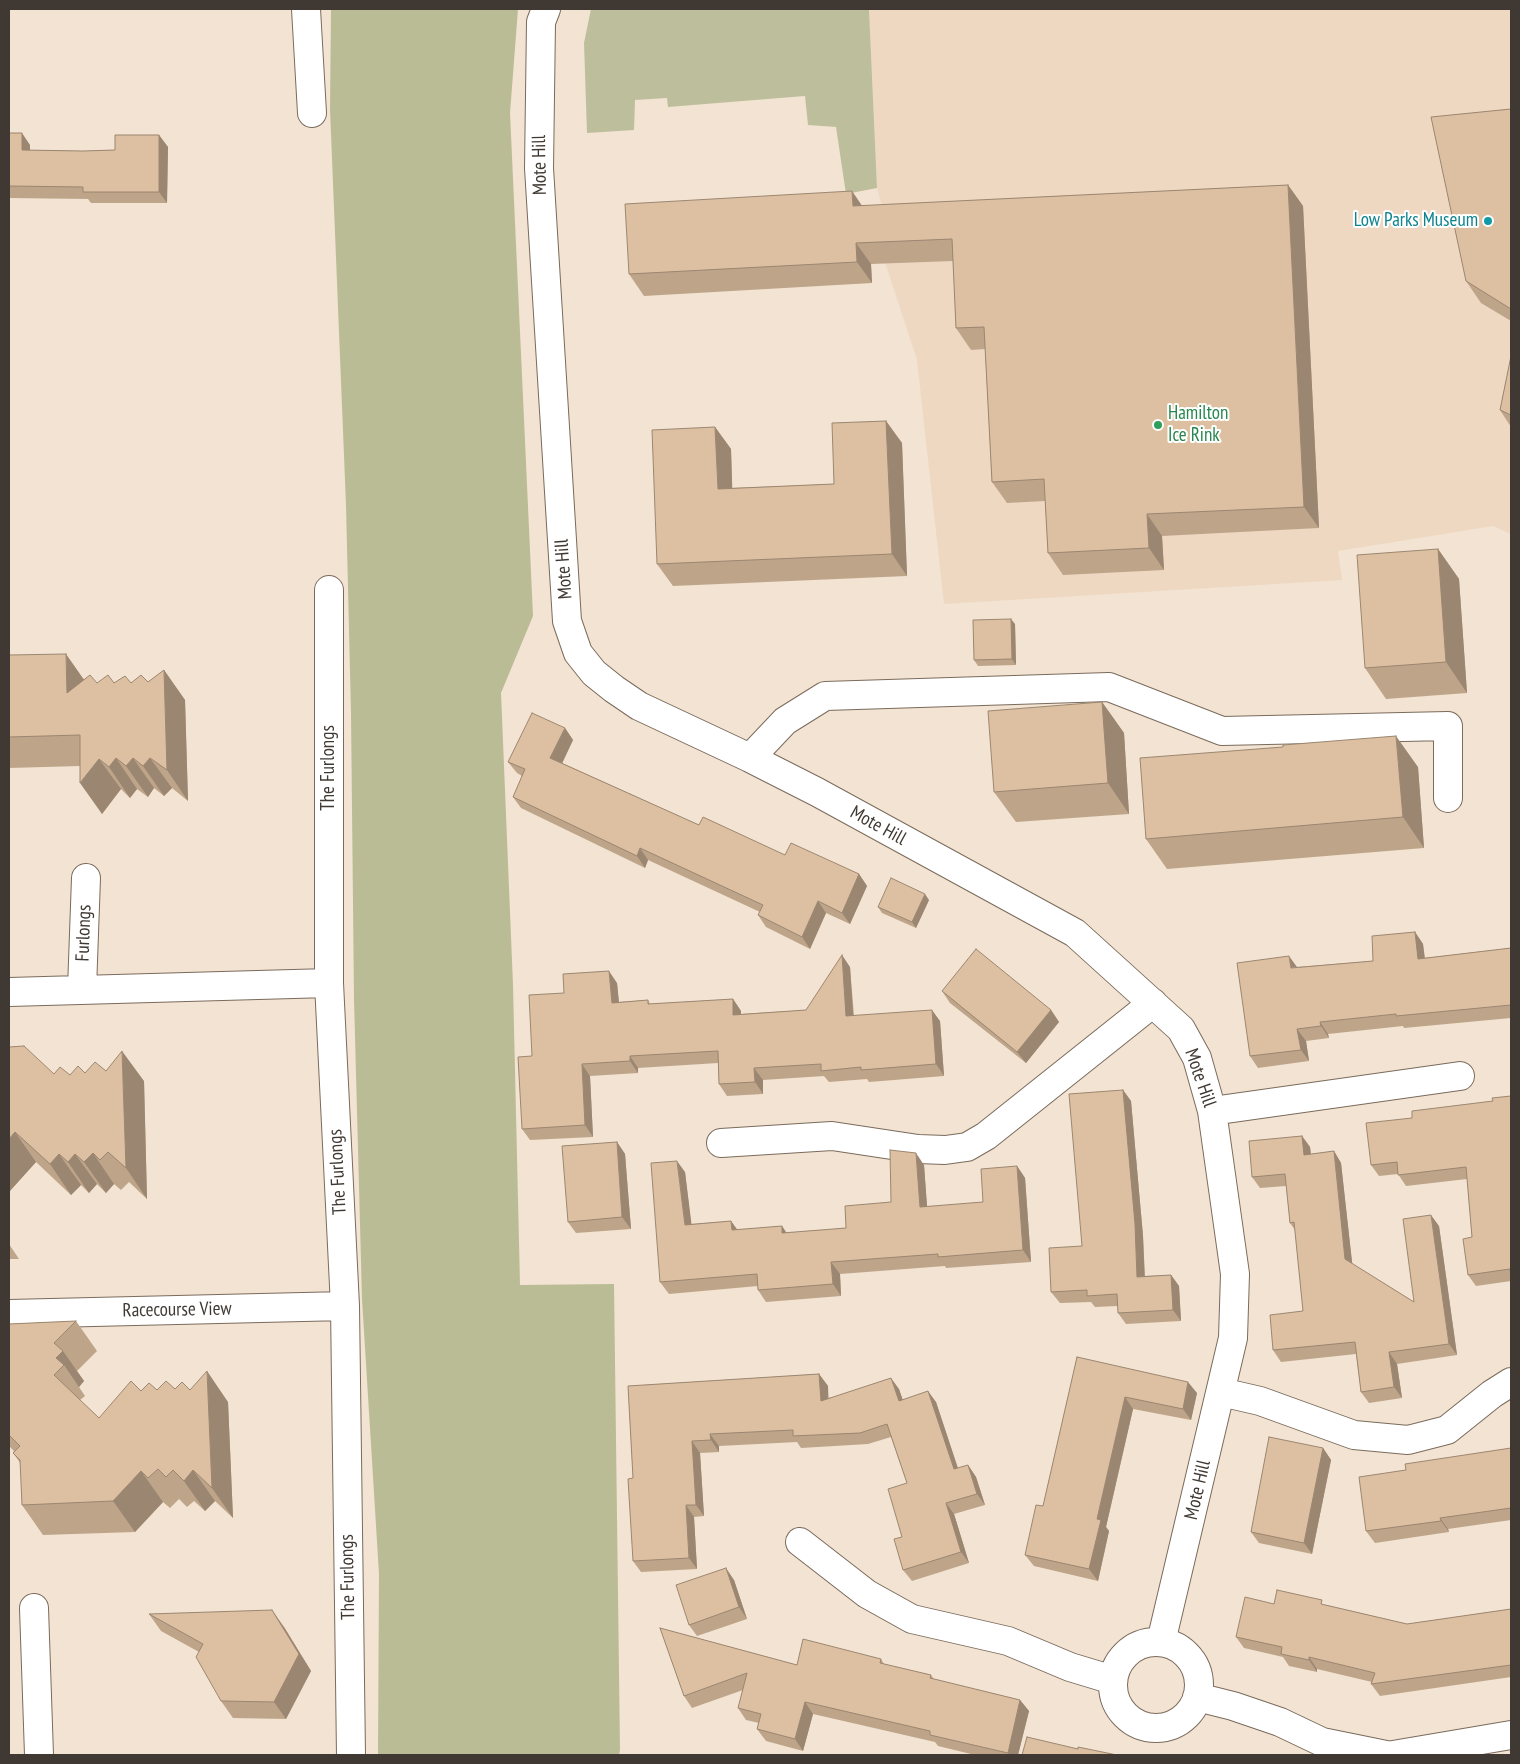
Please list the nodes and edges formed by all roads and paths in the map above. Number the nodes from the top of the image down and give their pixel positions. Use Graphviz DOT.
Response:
graph roads {
  1 [pos="306,9"];
  2 [pos="546,9"];
  3 [pos="312,113"];
  4 [pos="329,590"];
  5 [pos="750,758"];
  6 [pos="1448,798"];
  7 [pos="86,878"];
  8 [pos="330,983"];
  9 [pos="82,989"];
  10 [pos="9,992"];
  11 [pos="1154,1003"];
  12 [pos="1460,1076"];
  13 [pos="1212,1112"];
  14 [pos="721,1142"];
  15 [pos="345,1306"];
  16 [pos="9,1314"];
  17 [pos="1511,1382"];
  18 [pos="1221,1392"];
  19 [pos="800,1542"];
  20 [pos="34,1608"];
  21 [pos="1161,1642"];
  22 [pos="1113,1680"];
  23 [pos="1197,1696"];
  24 [pos="1511,1736"];
  25 [pos="39,1755"];
  26 [pos="351,1755"];
  27 [pos="1386,1755"];
  28 [pos="1393,1755"];
  1 -- 3 [label="street"];
  2 -- 5 [label="street, Mote Hill"];
  4 -- 8 [label="street, The Furlongs"];
  5 -- 6 [label="street"];
  5 -- 11 [label="street, Mote Hill"];
  7 -- 9 [label="street, Furlongs"];
  8 -- 9 [label="street"];
  8 -- 15 [label="street, The Furlongs"];
  9 -- 10 [label="street"];
  11 -- 13 [label="street, Mote Hill"];
  11 -- 14 [label="street"];
  12 -- 13 [label="street"];
  13 -- 18 [label="street, Mote Hill"];
  15 -- 16 [label="street, Racecourse View"];
  15 -- 26 [label="street, The Furlongs"];
  17 -- 18 [label="street"];
  18 -- 21 [label="street, Mote Hill"];
  19 -- 22 [label="street"];
  20 -- 25 [label="street"];
  21 -- 22 [label="street"];
  21 -- 23 [label="street"];
  22 -- 23 [label="street"];
  23 -- 27 [label="street"];
  24 -- 28 [label="street"];
}
